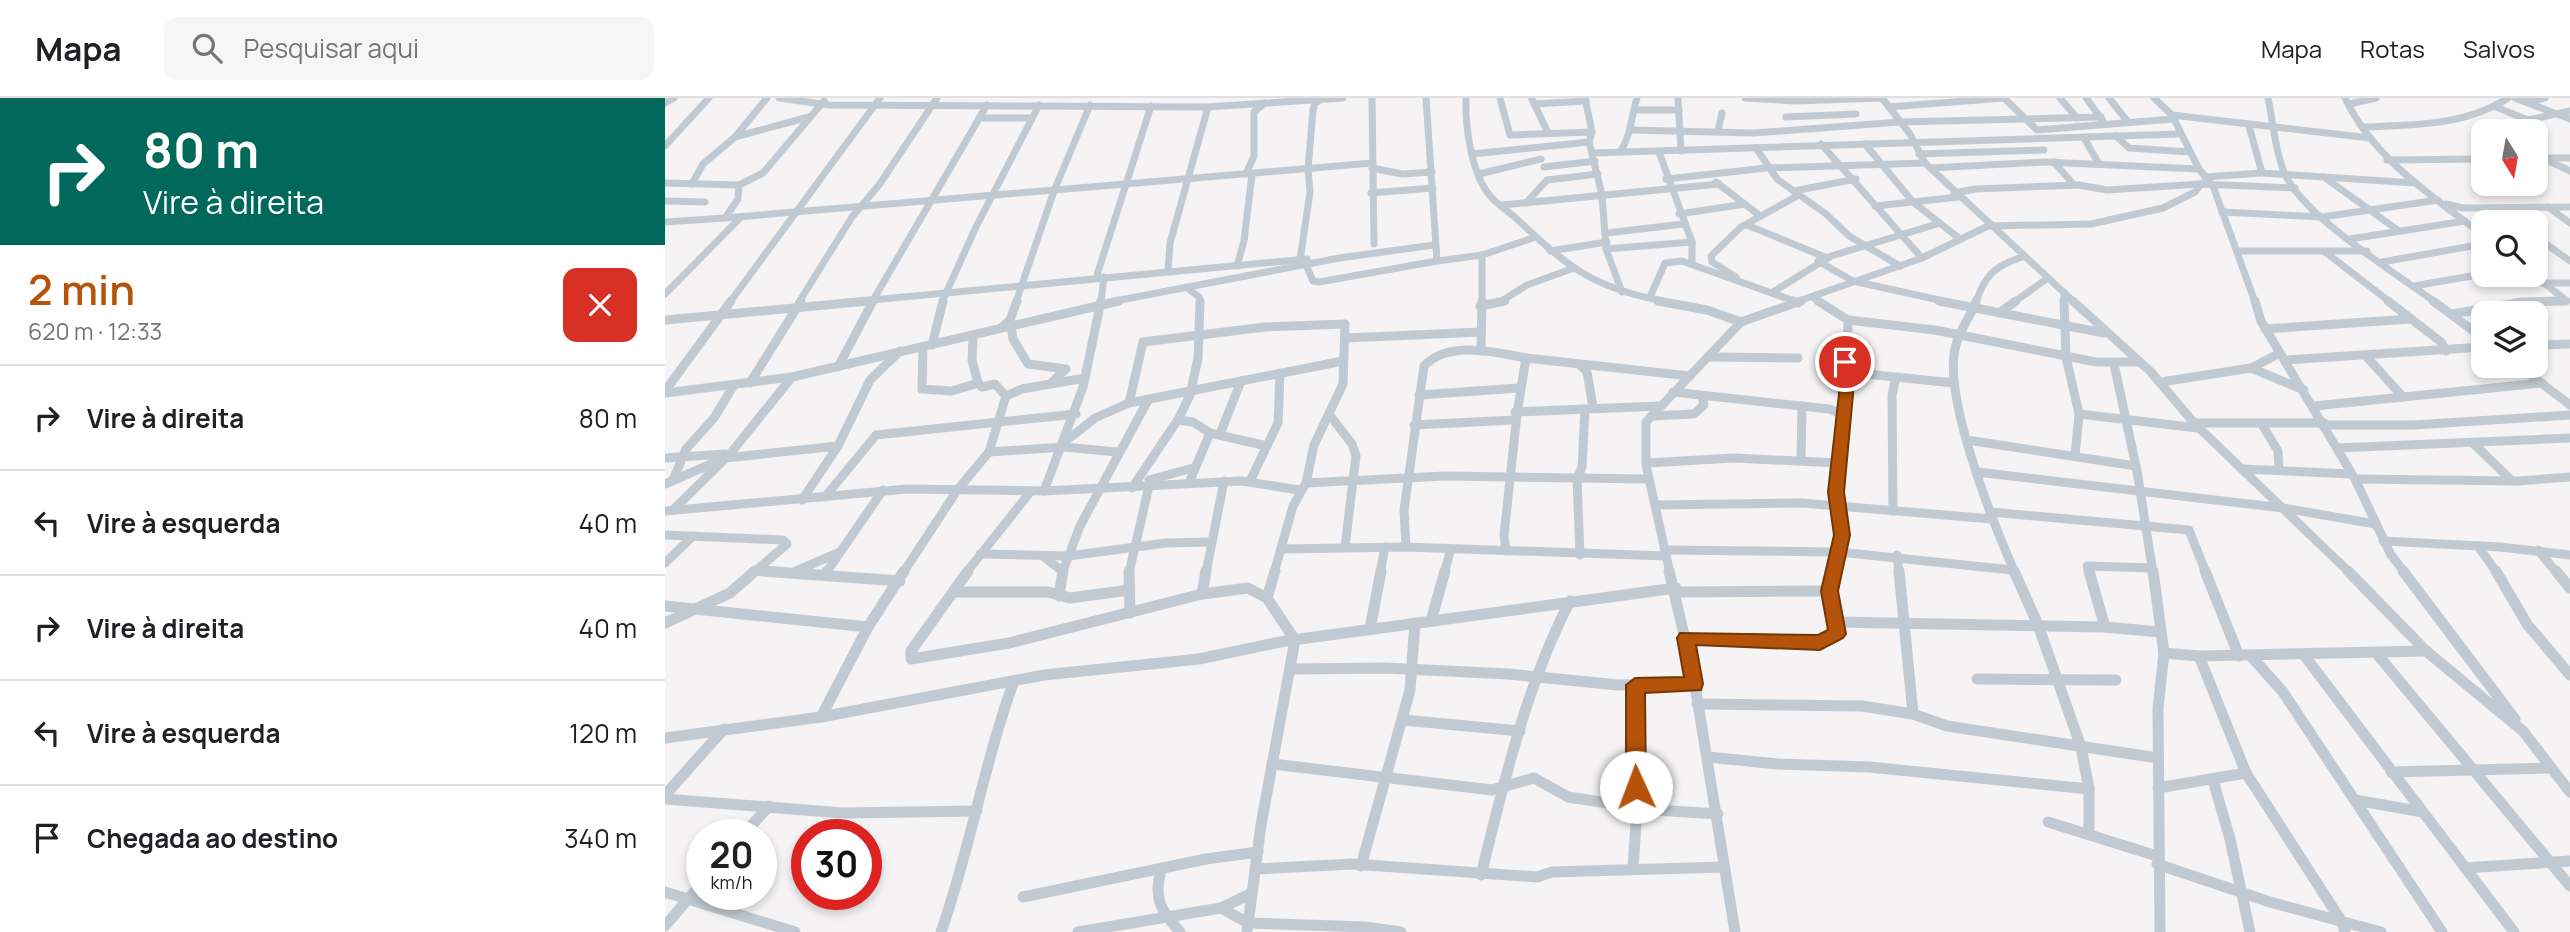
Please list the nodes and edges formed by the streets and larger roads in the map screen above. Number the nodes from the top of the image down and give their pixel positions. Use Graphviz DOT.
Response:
graph roads {
  1 [pos="674,98"];
  2 [pos="709,98"];
  3 [pos="767,98"];
  4 [pos="779,98"];
  5 [pos="880,98"];
  6 [pos="937,98"];
  7 [pos="1001,98"];
  8 [pos="1112,98"];
  9 [pos="1130,98"];
  10 [pos="1343,98"];
  11 [pos="1372,98"];
  12 [pos="1426,98"];
  13 [pos="1466,98"];
  14 [pos="1500,98"];
  15 [pos="1637,98"];
  16 [pos="1678,98"];
  17 [pos="1745,98"];
  18 [pos="1882,98"];
  19 [pos="2004,98"];
  20 [pos="2060,98"];
  21 [pos="2086,98"];
  22 [pos="2109,98"];
  23 [pos="2154,98"];
  24 [pos="2268,98"];
  25 [pos="2376,98"];
  26 [pos="2508,98"];
  27 [pos="2515,98"];
  28 [pos="2545,98"];
  29 [pos="1585,99"];
  30 [pos="797,100"];
  31 [pos="855,100"];
  32 [pos="1317,100"];
  33 [pos="1847,100"];
  34 [pos="824,101"];
  35 [pos="1075,101"];
  36 [pos="1533,101"];
  37 [pos="1780,101"];
  38 [pos="2347,101"];
  39 [pos="666,103"];
  40 [pos="1265,103"];
  41 [pos="2526,103"];
  42 [pos="874,105"];
  43 [pos="932,105"];
  44 [pos="991,105"];
  45 [pos="1039,105"];
  46 [pos="1090,105"];
  47 [pos="1106,106"];
  48 [pos="1124,106"];
  49 [pos="1151,106"];
  50 [pos="2092,106"];
  51 [pos="1208,107"];
  52 [pos="1889,107"];
  53 [pos="2068,107"];
  54 [pos="2495,107"];
  55 [pos="1635,110"];
  56 [pos="1679,110"];
  57 [pos="2570,111"];
  58 [pos="1722,113"];
  59 [pos="1856,114"];
  60 [pos="2558,114"];
  61 [pos="811,116"];
  62 [pos="1032,117"];
  63 [pos="1786,117"];
  64 [pos="2101,117"];
  65 [pos="2172,117"];
  66 [pos="979,118"];
  67 [pos="2077,118"];
  68 [pos="2024,119"];
  69 [pos="2526,119"];
  70 [pos="2539,119"];
  71 [pos="2570,119"];
  72 [pos="1901,122"];
  73 [pos="2128,122"];
  74 [pos="1862,124"];
  75 [pos="2106,124"];
  76 [pos="1833,126"];
  77 [pos="2249,126"];
  78 [pos="2363,127"];
  79 [pos="2276,129"];
  80 [pos="1631,130"];
  81 [pos="1678,131"];
  82 [pos="1718,131"];
  83 [pos="1792,131"];
  84 [pos="1592,132"];
  85 [pos="1548,134"];
  86 [pos="2179,134"];
  87 [pos="2116,136"];
  88 [pos="735,137"];
  89 [pos="2084,138"];
  90 [pos="2370,138"];
  91 [pos="2035,140"];
  92 [pos="1589,142"];
  93 [pos="1913,143"];
  94 [pos="1798,144"];
  95 [pos="1821,144"];
  96 [pos="1841,144"];
  97 [pos="1864,144"];
  98 [pos="1874,144"];
  99 [pos="665,146"];
  100 [pos="1755,148"];
  101 [pos="1536,149"];
  102 [pos="2044,150"];
  103 [pos="1625,151"];
  104 [pos="1681,151"];
  105 [pos="1658,152"];
  106 [pos="2190,152"];
  107 [pos="1504,153"];
  108 [pos="1472,155"];
  109 [pos="1594,157"];
  110 [pos="2548,158"];
  111 [pos="2570,158"];
  112 [pos="2471,159"];
  113 [pos="2387,160"];
  114 [pos="2548,160"];
  115 [pos="1925,162"];
  116 [pos="1543,163"];
  117 [pos="2055,163"];
  118 [pos="2099,164"];
  119 [pos="1372,165"];
  120 [pos="1880,165"];
  121 [pos="1845,166"];
  122 [pos="1508,167"];
  123 [pos="1767,167"];
  124 [pos="1308,169"];
  125 [pos="2570,171"];
  126 [pos="1432,172"];
  127 [pos="2262,173"];
  128 [pos="1249,174"];
  129 [pos="1479,174"];
  130 [pos="1598,174"];
  131 [pos="2285,174"];
  132 [pos="1707,176"];
  133 [pos="2202,176"];
  134 [pos="2324,177"];
  135 [pos="1666,179"];
  136 [pos="1856,179"];
  137 [pos="1191,180"];
  138 [pos="1547,180"];
  139 [pos="693,181"];
  140 [pos="665,183"];
  141 [pos="2415,183"];
  142 [pos="1719,184"];
  143 [pos="739,185"];
  144 [pos="2074,185"];
  145 [pos="1126,186"];
  146 [pos="2213,186"];
  147 [pos="1433,188"];
  148 [pos="2295,188"];
  149 [pos="1670,189"];
  150 [pos="1054,191"];
  151 [pos="1371,193"];
  152 [pos="1796,193"];
  153 [pos="1602,195"];
  154 [pos="1957,195"];
  155 [pos="991,196"];
  156 [pos="665,201"];
  157 [pos="705,202"];
  158 [pos="930,202"];
  159 [pos="1913,202"];
  160 [pos="2440,202"];
  161 [pos="1526,203"];
  162 [pos="1745,204"];
  163 [pos="1875,206"];
  164 [pos="862,207"];
  165 [pos="1508,207"];
  166 [pos="2548,207"];
  167 [pos="2496,208"];
  168 [pos="2570,208"];
  169 [pos="2499,210"];
  170 [pos="2373,211"];
  171 [pos="2460,211"];
  172 [pos="793,212"];
  173 [pos="2222,212"];
  174 [pos="1679,214"];
  175 [pos="1759,215"];
  176 [pos="741,217"];
  177 [pos="2322,217"];
  178 [pos="725,218"];
  179 [pos="2465,221"];
  180 [pos="667,222"];
  181 [pos="2570,223"];
  182 [pos="1683,224"];
  183 [pos="1747,225"];
  184 [pos="1937,225"];
  185 [pos="1987,226"];
  186 [pos="2471,226"];
  187 [pos="2399,231"];
  188 [pos="1607,233"];
  189 [pos="1899,235"];
  190 [pos="1533,238"];
  191 [pos="1960,239"];
  192 [pos="2350,239"];
  193 [pos="1864,242"];
  194 [pos="1692,243"];
  195 [pos="1374,244"];
  196 [pos="1434,245"];
  197 [pos="2548,245"];
  198 [pos="1607,246"];
  199 [pos="2471,246"];
  200 [pos="1384,251"];
  201 [pos="1550,251"];
  202 [pos="2239,251"];
  203 [pos="2367,251"];
  204 [pos="2325,252"];
  205 [pos="1359,255"];
  206 [pos="1482,255"];
  207 [pos="2022,257"];
  208 [pos="1922,258"];
  209 [pos="1822,259"];
  210 [pos="1437,261"];
  211 [pos="2570,261"];
  212 [pos="1303,262"];
  213 [pos="2382,262"];
  214 [pos="1692,263"];
  215 [pos="1237,265"];
  216 [pos="1900,266"];
  217 [pos="1574,268"];
  218 [pos="1168,271"];
  219 [pos="2471,276"];
  220 [pos="1100,278"];
  221 [pos="2048,278"];
  222 [pos="1739,280"];
  223 [pos="1853,281"];
  224 [pos="2548,283"];
  225 [pos="2570,284"];
  226 [pos="1021,286"];
  227 [pos="2414,286"];
  228 [pos="1186,287"];
  229 [pos="2548,287"];
  230 [pos="1622,292"];
  231 [pos="1773,292"];
  232 [pos="2064,292"];
  233 [pos="665,294"];
  234 [pos="945,294"];
  235 [pos="1812,297"];
  236 [pos="1650,298"];
  237 [pos="875,300"];
  238 [pos="2568,302"];
  239 [pos="1798,303"];
  240 [pos="1102,304"];
  241 [pos="1480,306"];
  242 [pos="797,307"];
  243 [pos="1974,308"];
  244 [pos="1999,313"];
  245 [pos="2452,314"];
  246 [pos="717,316"];
  247 [pos="2411,319"];
  248 [pos="665,320"];
  249 [pos="1848,320"];
  250 [pos="1741,323"];
  251 [pos="1012,324"];
  252 [pos="2063,326"];
  253 [pos="2265,329"];
  254 [pos="2471,329"];
  255 [pos="1481,332"];
  256 [pos="1201,334"];
  257 [pos="2107,334"];
  258 [pos="930,335"];
  259 [pos="1958,335"];
  260 [pos="973,337"];
  261 [pos="1346,338"];
  262 [pos="2441,342"];
  263 [pos="2570,344"];
  264 [pos="2548,345"];
  265 [pos="928,346"];
  266 [pos="2461,348"];
  267 [pos="2471,348"];
  268 [pos="911,349"];
  269 [pos="900,351"];
  270 [pos="1481,351"];
  271 [pos="2447,351"];
  272 [pos="2365,355"];
  273 [pos="2282,356"];
  274 [pos="1710,357"];
  275 [pos="2066,357"];
  276 [pos="1526,358"];
  277 [pos="1798,358"];
  278 [pos="1343,361"];
  279 [pos="2139,362"];
  280 [pos="2114,364"];
  281 [pos="838,367"];
  282 [pos="2251,368"];
  283 [pos="1589,369"];
  284 [pos="1846,372"];
  285 [pos="1280,373"];
  286 [pos="1690,376"];
  287 [pos="792,377"];
  288 [pos="1896,377"];
  289 [pos="2535,378"];
  290 [pos="1086,379"];
  291 [pos="1241,381"];
  292 [pos="750,383"];
  293 [pos="978,383"];
  294 [pos="1954,383"];
  295 [pos="2161,383"];
  296 [pos="2542,383"];
  297 [pos="734,385"];
  298 [pos="1049,385"];
  299 [pos="1519,388"];
  300 [pos="2304,390"];
  301 [pos="1673,391"];
  302 [pos="665,392"];
  303 [pos="1192,392"];
  304 [pos="1419,395"];
  305 [pos="1006,396"];
  306 [pos="1702,396"];
  307 [pos="2403,397"];
  308 [pos="1844,400"];
  309 [pos="1147,402"];
  310 [pos="1129,403"];
  311 [pos="2570,405"];
  312 [pos="1660,406"];
  313 [pos="1802,406"];
  314 [pos="2314,406"];
  315 [pos="1589,408"];
  316 [pos="1824,408"];
  317 [pos="1329,414"];
  318 [pos="2079,414"];
  319 [pos="1844,415"];
  320 [pos="2570,415"];
  321 [pos="1515,416"];
  322 [pos="1651,416"];
  323 [pos="1075,418"];
  324 [pos="1095,418"];
  325 [pos="1178,420"];
  326 [pos="1000,421"];
  327 [pos="2126,421"];
  328 [pos="2261,423"];
  329 [pos="2324,424"];
  330 [pos="1414,425"];
  331 [pos="2196,426"];
  332 [pos="1215,433"];
  333 [pos="2570,438"];
  334 [pos="1967,440"];
  335 [pos="2473,443"];
  336 [pos="1066,444"];
  337 [pos="838,446"];
  338 [pos="1268,446"];
  339 [pos="2338,448"];
  340 [pos="989,452"];
  341 [pos="1117,452"];
  342 [pos="683,456"];
  343 [pos="727,456"];
  344 [pos="2075,456"];
  345 [pos="665,458"];
  346 [pos="1801,460"];
  347 [pos="1647,463"];
  348 [pos="1838,463"];
  349 [pos="2136,466"];
  350 [pos="1193,468"];
  351 [pos="2243,469"];
  352 [pos="2279,470"];
  353 [pos="1977,472"];
  354 [pos="2353,477"];
  355 [pos="1411,478"];
  356 [pos="1577,479"];
  357 [pos="1649,479"];
  358 [pos="2569,479"];
  359 [pos="1510,480"];
  360 [pos="1224,481"];
  361 [pos="1250,481"];
  362 [pos="2512,481"];
  363 [pos="669,482"];
  364 [pos="1353,482"];
  365 [pos="1189,483"];
  366 [pos="1133,486"];
  367 [pos="1149,486"];
  368 [pos="1302,486"];
  369 [pos="958,489"];
  370 [pos="883,490"];
  371 [pos="1101,490"];
  372 [pos="1031,491"];
  373 [pos="1044,491"];
  374 [pos="2143,492"];
  375 [pos="825,497"];
  376 [pos="802,500"];
  377 [pos="1655,505"];
  378 [pos="1837,506"];
  379 [pos="2283,508"];
  380 [pos="669,511"];
  381 [pos="1893,511"];
  382 [pos="1991,516"];
  383 [pos="2375,524"];
  384 [pos="2144,525"];
  385 [pos="665,535"];
  386 [pos="693,536"];
  387 [pos="1503,536"];
  388 [pos="2383,541"];
  389 [pos="1210,542"];
  390 [pos="2478,546"];
  391 [pos="1134,547"];
  392 [pos="1345,547"];
  393 [pos="1385,547"];
  394 [pos="1406,547"];
  395 [pos="1282,549"];
  396 [pos="1451,549"];
  397 [pos="1484,550"];
  398 [pos="1838,550"];
  399 [pos="2538,550"];
  400 [pos="1506,551"];
  401 [pos="841,552"];
  402 [pos="1665,553"];
  403 [pos="980,554"];
  404 [pos="1580,555"];
  405 [pos="1897,555"];
  406 [pos="2570,555"];
  407 [pos="1068,556"];
  408 [pos="1044,557"];
  409 [pos="665,562"];
  410 [pos="834,562"];
  411 [pos="2152,568"];
  412 [pos="757,570"];
  413 [pos="2012,570"];
  414 [pos="1062,571"];
  415 [pos="793,573"];
  416 [pos="812,574"];
  417 [pos="825,575"];
  418 [pos="900,581"];
  419 [pos="2570,588"];
  420 [pos="1129,590"];
  421 [pos="1676,590"];
  422 [pos="1830,591"];
  423 [pos="955,592"];
  424 [pos="1053,594"];
  425 [pos="1202,594"];
  426 [pos="1267,597"];
  427 [pos="1570,601"];
  428 [pos="665,606"];
  429 [pos="703,608"];
  430 [pos="1130,614"];
  431 [pos="1431,621"];
  432 [pos="1836,622"];
  433 [pos="665,623"];
  434 [pos="1415,623"];
  435 [pos="1906,623"];
  436 [pos="2038,625"];
  437 [pos="2105,626"];
  438 [pos="868,627"];
  439 [pos="1370,629"];
  440 [pos="2159,632"];
  441 [pos="1686,638"];
  442 [pos="1295,640"];
  443 [pos="2426,651"];
  444 [pos="2164,653"];
  445 [pos="2377,654"];
  446 [pos="2244,655"];
  447 [pos="2304,655"];
  448 [pos="2199,656"];
  449 [pos="1291,669"];
  450 [pos="1413,671"];
  451 [pos="2570,675"];
  452 [pos="1538,677"];
  453 [pos="1977,679"];
  454 [pos="2116,680"];
  455 [pos="1014,681"];
  456 [pos="2057,681"];
  457 [pos="1694,684"];
  458 [pos="1635,685"];
  459 [pos="1697,704"];
  460 [pos="1913,714"];
  461 [pos="821,717"];
  462 [pos="1403,720"];
  463 [pos="725,729"];
  464 [pos="1520,731"];
  465 [pos="2523,731"];
  466 [pos="665,738"];
  467 [pos="2081,747"];
  468 [pos="1708,757"];
  469 [pos="2158,758"];
  470 [pos="1272,764"];
  471 [pos="2549,768"];
  472 [pos="2472,770"];
  473 [pos="2392,772"];
  474 [pos="2246,773"];
  475 [pos="1388,776"];
  476 [pos="2213,780"];
  477 [pos="1503,786"];
  478 [pos="2158,788"];
  479 [pos="2089,789"];
  480 [pos="2570,792"];
  481 [pos="665,797"];
  482 [pos="2355,800"];
  483 [pos="769,806"];
  484 [pos="1637,807"];
  485 [pos="977,811"];
  486 [pos="2423,812"];
  487 [pos="1718,814"];
  488 [pos="757,819"];
  489 [pos="2048,822"];
  490 [pos="2089,834"];
  491 [pos="1258,852"];
  492 [pos="2157,860"];
  493 [pos="2570,861"];
  494 [pos="2548,863"];
  495 [pos="1361,866"];
  496 [pos="1724,867"];
  497 [pos="2465,868"];
  498 [pos="1255,869"];
  499 [pos="1633,869"];
  500 [pos="1161,870"];
  501 [pos="1481,875"];
  502 [pos="2570,886"];
  503 [pos="665,892"];
  504 [pos="2241,892"];
  505 [pos="1252,893"];
  506 [pos="1023,897"];
  507 [pos="686,901"];
  508 [pos="1221,908"];
  509 [pos="723,910"];
  510 [pos="1166,916"];
  511 [pos="665,926"];
  512 [pos="1248,927"];
  513 [pos="2343,927"];
  514 [pos="795,932"];
  515 [pos="941,932"];
  516 [pos="1078,932"];
  517 [pos="1180,932"];
  518 [pos="1402,932"];
  519 [pos="1735,932"];
  520 [pos="2160,932"];
  521 [pos="2250,932"];
  522 [pos="2381,932"];
  523 [pos="2442,932"];
  524 [pos="2514,932"];
  1 -- 39 [label="street"];
  2 -- 99 [label="street"];
  3 -- 88 [label="street"];
  4 -- 30 [label="street"];
  5 -- 42 [label="street"];
  6 -- 43 [label="street"];
  7 -- 44 [label="street"];
  8 -- 47 [label="street"];
  9 -- 48 [label="street"];
  10 -- 32 [label="street"];
  11 -- 119 [label="street"];
  12 -- 126 [label="street"];
  13 -- 108 [label="street"];
  14 -- 85 [label="street"];
  15 -- 55 [label="street"];
  16 -- 56 [label="street"];
  17 -- 37 [label="street"];
  18 -- 33 [label="street"];
  18 -- 52 [label="street"];
  19 -- 52 [label="street"];
  19 -- 68 [label="street"];
  20 -- 53 [label="street"];
  21 -- 50 [label="street"];
  22 -- 73 [label="street"];
  23 -- 65 [label="street"];
  24 -- 79 [label="street"];
  25 -- 38 [label="street"];
  26 -- 54 [label="street"];
  27 -- 41 [label="street"];
  28 -- 41 [label="street"];
  29 -- 36 [label="street"];
  29 -- 84 [label="street"];
  30 -- 34 [label="street"];
  31 -- 34 [label="street"];
  31 -- 42 [label="street"];
  32 -- 40 [label="street"];
  32 -- 124 [label="street"];
  33 -- 37 [label="street"];
  33 -- 59 [label="street"];
  34 -- 61 [label="street"];
  35 -- 45 [label="street"];
  35 -- 46 [label="street"];
  36 -- 85 [label="street"];
  37 -- 63 [label="street"];
  38 -- 78 [label="street"];
  40 -- 51 [label="street"];
  40 -- 128 [label="street"];
  41 -- 60 [label="street"];
  42 -- 43 [label="street"];
  42 -- 172 [label="street"];
  43 -- 44 [label="street"];
  43 -- 164 [label="street"];
  44 -- 45 [label="street"];
  44 -- 66 [label="street"];
  45 -- 62 [label="street"];
  46 -- 47 [label="street"];
  46 -- 150 [label="street"];
  47 -- 48 [label="street"];
  48 -- 49 [label="street"];
  49 -- 51 [label="street"];
  49 -- 145 [label="street"];
  50 -- 53 [label="street"];
  50 -- 64 [label="street"];
  51 -- 137 [label="street"];
  52 -- 72 [label="street"];
  53 -- 67 [label="street"];
  54 -- 69 [label="street"];
  54 -- 78 [label="street"];
  55 -- 56 [label="street"];
  55 -- 80 [label="street"];
  56 -- 81 [label="street"];
  57 -- 60 [label="street"];
  58 -- 82 [label="street"];
  59 -- 63 [label="street"];
  59 -- 74 [label="street"];
  60 -- 70 [label="street"];
  60 -- 71 [label="street"];
  61 -- 88 [label="street"];
  61 -- 143 [label="street"];
  62 -- 66 [label="street"];
  62 -- 155 [label="street"];
  63 -- 83 [label="street"];
  64 -- 67 [label="street"];
  64 -- 75 [label="street"];
  65 -- 73 [label="street"];
  65 -- 77 [label="street"];
  65 -- 86 [label="street"];
  66 -- 158 [label="street"];
  67 -- 68 [label="street"];
  68 -- 72 [label="street"];
  68 -- 75 [label="street"];
  72 -- 74 [label="street"];
  72 -- 93 [label="street"];
  73 -- 75 [label="street"];
  74 -- 76 [label="street"];
  74 -- 98 [label="street"];
  76 -- 83 [label="street"];
  76 -- 96 [label="street"];
  77 -- 79 [label="street"];
  77 -- 127 [label="street"];
  78 -- 90 [label="street"];
  79 -- 90 [label="street"];
  79 -- 131 [label="street"];
  80 -- 81 [label="street"];
  80 -- 103 [label="street"];
  81 -- 82 [label="street"];
  81 -- 104 [label="street"];
  82 -- 83 [label="street"];
  83 -- 94 [label="street"];
  84 -- 85 [label="street"];
  84 -- 92 [label="street"];
  86 -- 87 [label="street"];
  86 -- 106 [label="street"];
  87 -- 89 [label="street"];
  87 -- 106 [label="street"];
  88 -- 139 [label="street"];
  89 -- 91 [label="street"];
  89 -- 118 [label="street"];
  90 -- 113 [label="street"];
  91 -- 93 [label="street"];
  91 -- 102 [label="street"];
  92 -- 101 [label="street"];
  92 -- 109 [label="street"];
  93 -- 98 [label="street"];
  93 -- 115 [label="street"];
  94 -- 95 [label="street"];
  94 -- 100 [label="street"];
  95 -- 96 [label="street"];
  95 -- 121 [label="street"];
  96 -- 97 [label="street"];
  97 -- 98 [label="street"];
  97 -- 120 [label="street"];
  100 -- 104 [label="street"];
  100 -- 123 [label="street"];
  101 -- 107 [label="street"];
  101 -- 116 [label="street"];
  102 -- 115 [label="street"];
  102 -- 117 [label="street"];
  103 -- 105 [label="street"];
  103 -- 109 [label="street"];
  104 -- 105 [label="street"];
  105 -- 135 [label="street"];
  106 -- 133 [label="street"];
  107 -- 108 [label="street"];
  107 -- 122 [label="street"];
  108 -- 129 [label="street"];
  109 -- 116 [label="street"];
  109 -- 130 [label="street"];
  110 -- 111 [label="street"];
  112 -- 113 [label="street"];
  113 -- 141 [label="street"];
  114 -- 125 [label="street"];
  115 -- 117 [label="street"];
  115 -- 120 [label="street"];
  115 -- 154 [label="street"];
  116 -- 122 [label="street"];
  116 -- 138 [label="street"];
  117 -- 118 [label="street"];
  117 -- 144 [label="street"];
  118 -- 133 [label="street"];
  119 -- 124 [label="street"];
  119 -- 126 [label="street"];
  119 -- 151 [label="street"];
  120 -- 121 [label="street"];
  120 -- 159 [label="street"];
  121 -- 123 [label="street"];
  121 -- 136 [label="street"];
  122 -- 129 [label="street"];
  123 -- 132 [label="street"];
  123 -- 152 [label="street"];
  124 -- 128 [label="street"];
  124 -- 212 [label="street"];
  126 -- 147 [label="street"];
  127 -- 131 [label="street"];
  127 -- 133 [label="street"];
  128 -- 137 [label="street"];
  128 -- 215 [label="street"];
  129 -- 165 [label="street"];
  130 -- 138 [label="street"];
  130 -- 153 [label="street"];
  131 -- 134 [label="street"];
  131 -- 148 [label="street"];
  132 -- 135 [label="street"];
  132 -- 142 [label="street"];
  133 -- 144 [label="street"];
  133 -- 146 [label="street"];
  133 -- 185 [label="street"];
  134 -- 141 [label="street"];
  134 -- 170 [label="street"];
  135 -- 149 [label="street"];
  136 -- 152 [label="street"];
  136 -- 163 [label="street"];
  137 -- 145 [label="street"];
  137 -- 218 [label="street"];
  138 -- 161 [label="street"];
  139 -- 140 [label="street"];
  139 -- 143 [label="street"];
  141 -- 160 [label="street"];
  142 -- 149 [label="street"];
  142 -- 162 [label="street"];
  143 -- 178 [label="street"];
  144 -- 154 [label="street"];
  145 -- 150 [label="street"];
  145 -- 220 [label="street"];
  146 -- 148 [label="street"];
  146 -- 173 [label="street"];
  147 -- 151 [label="street"];
  147 -- 196 [label="street"];
  148 -- 177 [label="street"];
  149 -- 153 [label="street"];
  149 -- 174 [label="street"];
  150 -- 155 [label="street"];
  150 -- 226 [label="street"];
  151 -- 195 [label="street"];
  152 -- 175 [label="street"];
  152 -- 193 [label="street"];
  153 -- 161 [label="street"];
  153 -- 188 [label="street"];
  154 -- 159 [label="street"];
  154 -- 185 [label="street"];
  155 -- 158 [label="street"];
  155 -- 234 [label="street"];
  156 -- 157 [label="street"];
  158 -- 164 [label="street"];
  158 -- 237 [label="street"];
  159 -- 163 [label="street"];
  159 -- 184 [label="street"];
  160 -- 170 [label="street"];
  160 -- 171 [label="street"];
  161 -- 165 [label="street"];
  162 -- 174 [label="street"];
  162 -- 175 [label="street"];
  163 -- 189 [label="street"];
  164 -- 172 [label="street"];
  164 -- 242 [label="street"];
  165 -- 190 [label="street"];
  166 -- 167 [label="street"];
  166 -- 168 [label="street"];
  166 -- 181 [label="street"];
  167 -- 169 [label="street"];
  167 -- 171 [label="street"];
  170 -- 177 [label="street"];
  170 -- 187 [label="street"];
  171 -- 179 [label="street"];
  172 -- 176 [label="street"];
  172 -- 246 [label="street"];
  173 -- 177 [label="street"];
  173 -- 202 [label="street"];
  174 -- 182 [label="street"];
  175 -- 183 [label="street"];
  176 -- 178 [label="street"];
  176 -- 233 [label="street"];
  177 -- 192 [label="street"];
  178 -- 180 [label="street"];
  179 -- 186 [label="street"];
  179 -- 187 [label="street"];
  182 -- 188 [label="street"];
  182 -- 194 [label="street"];
  183 -- 209 [label="street"];
  183 -- 222 [label="street"];
  184 -- 189 [label="street"];
  184 -- 191 [label="street"];
  185 -- 191 [label="street"];
  185 -- 207 [label="street"];
  187 -- 192 [label="street"];
  188 -- 198 [label="street"];
  189 -- 193 [label="street"];
  189 -- 208 [label="street"];
  190 -- 201 [label="street"];
  190 -- 206 [label="street"];
  191 -- 208 [label="street"];
  192 -- 203 [label="street"];
  193 -- 209 [label="street"];
  193 -- 216 [label="street"];
  194 -- 198 [label="street"];
  194 -- 214 [label="street"];
  195 -- 200 [label="street"];
  195 -- 205 [label="street"];
  196 -- 200 [label="street"];
  196 -- 210 [label="street"];
  197 -- 211 [label="street"];
  198 -- 201 [label="street"];
  198 -- 230 [label="street"];
  199 -- 213 [label="street"];
  200 -- 205 [label="street"];
  201 -- 217 [label="street"];
  202 -- 204 [label="street"];
  202 -- 253 [label="street"];
  203 -- 204 [label="street"];
  203 -- 213 [label="street"];
  204 -- 247 [label="street"];
  205 -- 212 [label="street"];
  206 -- 210 [label="street"];
  206 -- 241 [label="street"];
  207 -- 221 [label="street"];
  207 -- 243 [label="street"];
  208 -- 216 [label="street"];
  209 -- 223 [label="street"];
  209 -- 231 [label="street"];
  210 -- 212 [label="street"];
  212 -- 215 [label="street"];
  212 -- 228 [label="street"];
  213 -- 227 [label="street"];
  214 -- 222 [label="street"];
  214 -- 236 [label="street"];
  215 -- 218 [label="street"];
  216 -- 223 [label="street"];
  217 -- 230 [label="street"];
  217 -- 241 [label="street"];
  218 -- 220 [label="street"];
  219 -- 227 [label="street"];
  220 -- 226 [label="street"];
  220 -- 240 [label="street"];
  221 -- 232 [label="street"];
  221 -- 244 [label="street"];
  222 -- 231 [label="street"];
  223 -- 235 [label="street"];
  223 -- 243 [label="street"];
  224 -- 225 [label="street"];
  226 -- 234 [label="street"];
  226 -- 251 [label="street"];
  227 -- 245 [label="street"];
  228 -- 240 [label="street"];
  228 -- 256 [label="street"];
  229 -- 238 [label="street"];
  230 -- 236 [label="street"];
  231 -- 239 [label="street"];
  232 -- 252 [label="street"];
  232 -- 257 [label="street"];
  234 -- 237 [label="street"];
  234 -- 258 [label="street"];
  235 -- 239 [label="street"];
  235 -- 249 [label="street"];
  236 -- 250 [label="street"];
  237 -- 242 [label="street"];
  237 -- 281 [label="street"];
  238 -- 245 [label="street"];
  239 -- 250 [label="street"];
  240 -- 251 [label="street"];
  240 -- 290 [label="street"];
  241 -- 255 [label="street"];
  242 -- 246 [label="street"];
  242 -- 292 [label="street"];
  243 -- 244 [label="street"];
  243 -- 259 [label="street"];
  244 -- 252 [label="street"];
  245 -- 254 [label="street"];
  246 -- 248 [label="street"];
  246 -- 302 [label="street"];
  247 -- 253 [label="street"];
  247 -- 262 [label="street"];
  249 -- 259 [label="street"];
  249 -- 284 [label="street"];
  250 -- 274 [label="street"];
  251 -- 260 [label="street"];
  251 -- 298 [label="street"];
  252 -- 257 [label="street"];
  252 -- 275 [label="street"];
  253 -- 273 [label="street"];
  255 -- 261 [label="street"];
  255 -- 270 [label="street"];
  256 -- 261 [label="street"];
  256 -- 303 [label="street"];
  256 -- 310 [label="street"];
  257 -- 279 [label="street"];
  258 -- 265 [label="street"];
  258 -- 268 [label="street"];
  259 -- 275 [label="street"];
  259 -- 294 [label="street"];
  260 -- 265 [label="street"];
  260 -- 293 [label="street"];
  261 -- 278 [label="street"];
  262 -- 266 [label="street"];
  262 -- 271 [label="street"];
  263 -- 264 [label="street"];
  265 -- 268 [label="street"];
  265 -- 293 [label="street"];
  266 -- 267 [label="street"];
  266 -- 271 [label="street"];
  268 -- 269 [label="street"];
  269 -- 281 [label="street"];
  269 -- 337 [label="street"];
  270 -- 276 [label="street"];
  270 -- 304 [label="street"];
  271 -- 272 [label="street"];
  272 -- 273 [label="street"];
  272 -- 307 [label="street"];
  273 -- 282 [label="street"];
  273 -- 300 [label="street"];
  274 -- 277 [label="street"];
  274 -- 286 [label="street"];
  275 -- 280 [label="street"];
  275 -- 318 [label="street"];
  276 -- 283 [label="street"];
  276 -- 299 [label="street"];
  278 -- 285 [label="street"];
  278 -- 317 [label="street"];
  279 -- 280 [label="street"];
  279 -- 295 [label="street"];
  280 -- 327 [label="street"];
  281 -- 287 [label="street"];
  282 -- 295 [label="street"];
  282 -- 300 [label="street"];
  283 -- 286 [label="street"];
  283 -- 315 [label="street"];
  284 -- 288 [label="street"];
  284 -- 308 [label="street"];
  285 -- 291 [label="street"];
  285 -- 338 [label="street"];
  286 -- 301 [label="street"];
  287 -- 292 [label="street"];
  287 -- 343 [label="street"];
  288 -- 294 [label="street"];
  288 -- 381 [label="street"];
  289 -- 296 [label="street"];
  290 -- 298 [label="street"];
  290 -- 323 [label="street"];
  291 -- 303 [label="street"];
  291 -- 332 [label="street"];
  292 -- 297 [label="street"];
  293 -- 305 [label="street"];
  294 -- 334 [label="street"];
  295 -- 331 [label="street"];
  296 -- 307 [label="street"];
  296 -- 311 [label="street"];
  297 -- 302 [label="street"];
  297 -- 342 [label="street"];
  298 -- 305 [label="street"];
  299 -- 304 [label="street"];
  299 -- 321 [label="street"];
  300 -- 314 [label="street"];
  301 -- 306 [label="street"];
  301 -- 312 [label="street"];
  303 -- 309 [label="street"];
  303 -- 325 [label="street"];
  304 -- 330 [label="street"];
  305 -- 326 [label="street"];
  306 -- 313 [label="street"];
  306 -- 322 [label="street"];
  307 -- 314 [label="street"];
  308 -- 316 [label="street"];
  308 -- 319 [label="street"];
  309 -- 310 [label="street"];
  309 -- 341 [label="street"];
  310 -- 324 [label="street"];
  312 -- 315 [label="street"];
  312 -- 322 [label="street"];
  313 -- 316 [label="street"];
  313 -- 346 [label="street"];
  314 -- 329 [label="street"];
  315 -- 321 [label="street"];
  315 -- 356 [label="street"];
  316 -- 319 [label="street"];
  317 -- 364 [label="street"];
  317 -- 368 [label="street"];
  318 -- 327 [label="street"];
  318 -- 344 [label="street"];
  319 -- 348 [label="street"];
  320 -- 329 [label="street"];
  321 -- 330 [label="street"];
  321 -- 359 [label="street"];
  322 -- 347 [label="street"];
  323 -- 324 [label="street"];
  323 -- 326 [label="street"];
  323 -- 336 [label="street"];
  324 -- 336 [label="street"];
  325 -- 332 [label="street"];
  325 -- 366 [label="street"];
  326 -- 340 [label="street"];
  326 -- 375 [label="street"];
  327 -- 331 [label="street"];
  327 -- 349 [label="street"];
  328 -- 329 [label="street"];
  328 -- 331 [label="street"];
  328 -- 352 [label="street"];
  329 -- 339 [label="street"];
  330 -- 355 [label="street"];
  331 -- 351 [label="street"];
  332 -- 338 [label="street"];
  332 -- 350 [label="street"];
  333 -- 335 [label="street"];
  334 -- 344 [label="street"];
  334 -- 353 [label="street"];
  335 -- 339 [label="street"];
  335 -- 362 [label="street"];
  336 -- 340 [label="street"];
  336 -- 341 [label="street"];
  336 -- 373 [label="street"];
  337 -- 343 [label="street"];
  337 -- 376 [label="street"];
  338 -- 361 [label="street"];
  339 -- 354 [label="street"];
  340 -- 369 [label="street"];
  341 -- 371 [label="street"];
  342 -- 343 [label="street"];
  342 -- 345 [label="street"];
  342 -- 363 [label="street"];
  343 -- 363 [label="street"];
  343 -- 380 [label="street"];
  344 -- 349 [label="street"];
  346 -- 347 [label="street"];
  346 -- 348 [label="street"];
  347 -- 357 [label="street"];
  348 -- 378 [label="street"];
  349 -- 374 [label="street"];
  350 -- 365 [label="street"];
  350 -- 366 [label="street"];
  351 -- 352 [label="street"];
  351 -- 379 [label="street"];
  352 -- 354 [label="street"];
  353 -- 374 [label="street"];
  353 -- 382 [label="street"];
  354 -- 362 [label="street"];
  354 -- 383 [label="street"];
  355 -- 359 [label="street"];
  355 -- 364 [label="street"];
  355 -- 394 [label="street"];
  356 -- 357 [label="street"];
  356 -- 359 [label="street"];
  356 -- 404 [label="street"];
  357 -- 377 [label="street"];
  358 -- 362 [label="street"];
  359 -- 387 [label="street"];
  360 -- 361 [label="street"];
  360 -- 365 [label="street"];
  360 -- 389 [label="street"];
  361 -- 368 [label="street"];
  364 -- 368 [label="street"];
  364 -- 392 [label="street"];
  365 -- 367 [label="street"];
  366 -- 367 [label="street"];
  366 -- 371 [label="street"];
  367 -- 391 [label="street"];
  368 -- 395 [label="street"];
  369 -- 370 [label="street"];
  369 -- 372 [label="street"];
  369 -- 418 [label="street"];
  370 -- 375 [label="street"];
  370 -- 401 [label="street"];
  371 -- 373 [label="street"];
  371 -- 407 [label="street"];
  372 -- 373 [label="street"];
  372 -- 403 [label="street"];
  374 -- 379 [label="street"];
  374 -- 384 [label="street"];
  375 -- 376 [label="street"];
  376 -- 380 [label="street"];
  377 -- 378 [label="street"];
  377 -- 402 [label="street"];
  378 -- 381 [label="street"];
  378 -- 398 [label="street"];
  379 -- 383 [label="street"];
  379 -- 443 [label="street"];
  381 -- 382 [label="street"];
  382 -- 384 [label="street"];
  382 -- 413 [label="street"];
  383 -- 388 [label="street"];
  384 -- 411 [label="street"];
  384 -- 446 [label="street"];
  385 -- 386 [label="street"];
  386 -- 409 [label="street"];
  386 -- 412 [label="street"];
  387 -- 397 [label="street"];
  387 -- 400 [label="street"];
  388 -- 390 [label="street"];
  388 -- 465 [label="street"];
  389 -- 391 [label="street"];
  389 -- 425 [label="street"];
  390 -- 399 [label="street"];
  390 -- 451 [label="street"];
  391 -- 407 [label="street"];
  391 -- 420 [label="street"];
  392 -- 393 [label="street"];
  392 -- 395 [label="street"];
  393 -- 394 [label="street"];
  393 -- 439 [label="street"];
  394 -- 396 [label="street"];
  395 -- 426 [label="street"];
  396 -- 397 [label="street"];
  396 -- 431 [label="street"];
  397 -- 400 [label="street"];
  398 -- 402 [label="street"];
  398 -- 405 [label="street"];
  398 -- 422 [label="street"];
  399 -- 406 [label="street"];
  399 -- 419 [label="street"];
  400 -- 404 [label="street"];
  401 -- 410 [label="street"];
  401 -- 415 [label="street"];
  402 -- 404 [label="street"];
  402 -- 421 [label="street"];
  403 -- 408 [label="street"];
  403 -- 423 [label="street"];
  405 -- 413 [label="street"];
  405 -- 435 [label="street"];
  407 -- 408 [label="street"];
  407 -- 414 [label="street"];
  408 -- 414 [label="street"];
  410 -- 416 [label="street"];
  410 -- 417 [label="street"];
  411 -- 437 [label="street"];
  411 -- 440 [label="street"];
  412 -- 415 [label="street"];
  412 -- 429 [label="street"];
  413 -- 436 [label="street"];
  414 -- 424 [label="street"];
  415 -- 416 [label="street"];
  416 -- 417 [label="street"];
  417 -- 418 [label="street"];
  418 -- 438 [label="street"];
  420 -- 424 [label="street"];
  420 -- 430 [label="street"];
  421 -- 422 [label="street"];
  421 -- 427 [label="street"];
  421 -- 441 [label="street"];
  422 -- 432 [label="street"];
  423 -- 424 [label="street"];
  423 -- 430 [label="street"];
  425 -- 426 [label="street"];
  425 -- 430 [label="street"];
  426 -- 442 [label="street"];
  427 -- 431 [label="street"];
  427 -- 452 [label="street"];
  428 -- 429 [label="street"];
  429 -- 433 [label="street"];
  429 -- 438 [label="street"];
  431 -- 434 [label="street"];
  432 -- 435 [label="street"];
  432 -- 441 [label="street"];
  434 -- 439 [label="street"];
  434 -- 450 [label="street"];
  435 -- 436 [label="street"];
  435 -- 460 [label="street"];
  436 -- 437 [label="street"];
  436 -- 456 [label="street"];
  437 -- 440 [label="street"];
  438 -- 461 [label="street"];
  439 -- 442 [label="street"];
  440 -- 444 [label="street"];
  441 -- 457 [label="street"];
  442 -- 449 [label="street"];
  442 -- 455 [label="street"];
  443 -- 445 [label="street"];
  443 -- 465 [label="street"];
  444 -- 448 [label="street"];
  444 -- 469 [label="street"];
  445 -- 447 [label="street"];
  445 -- 472 [label="street"];
  446 -- 447 [label="street"];
  446 -- 448 [label="street"];
  446 -- 482 [label="street"];
  447 -- 473 [label="street"];
  448 -- 474 [label="street"];
  449 -- 450 [label="street"];
  449 -- 470 [label="street"];
  450 -- 452 [label="street"];
  450 -- 462 [label="street"];
  452 -- 458 [label="street"];
  452 -- 464 [label="street"];
  453 -- 456 [label="street"];
  454 -- 456 [label="street"];
  455 -- 461 [label="street"];
  455 -- 485 [label="street"];
  456 -- 467 [label="street"];
  457 -- 458 [label="street"];
  457 -- 459 [label="street"];
  458 -- 484 [label="street"];
  459 -- 460 [label="street"];
  459 -- 468 [label="street"];
  460 -- 467 [label="street"];
  461 -- 463 [label="street"];
  462 -- 464 [label="street"];
  462 -- 475 [label="street"];
  463 -- 466 [label="street"];
  463 -- 481 [label="street"];
  464 -- 477 [label="street"];
  465 -- 471 [label="street"];
  467 -- 469 [label="street"];
  467 -- 479 [label="street"];
  468 -- 479 [label="street"];
  468 -- 487 [label="street"];
  469 -- 478 [label="street"];
  470 -- 475 [label="street"];
  470 -- 491 [label="street"];
  471 -- 472 [label="street"];
  471 -- 480 [label="street"];
  472 -- 473 [label="street"];
  472 -- 494 [label="street"];
  473 -- 486 [label="street"];
  474 -- 476 [label="street"];
  474 -- 513 [label="street"];
  475 -- 477 [label="street"];
  475 -- 495 [label="street"];
  476 -- 478 [label="street"];
  476 -- 504 [label="street"];
  477 -- 484 [label="street"];
  477 -- 501 [label="street"];
  478 -- 492 [label="street"];
  479 -- 490 [label="street"];
  481 -- 483 [label="street"];
  482 -- 486 [label="street"];
  482 -- 523 [label="street"];
  483 -- 485 [label="street"];
  483 -- 488 [label="street"];
  484 -- 487 [label="street"];
  484 -- 499 [label="street"];
  485 -- 515 [label="street"];
  486 -- 497 [label="street"];
  487 -- 496 [label="street"];
  489 -- 490 [label="street"];
  490 -- 492 [label="street"];
  491 -- 498 [label="street"];
  491 -- 500 [label="street"];
  492 -- 504 [label="street"];
  492 -- 520 [label="street"];
  493 -- 494 [label="street"];
  494 -- 497 [label="street"];
  494 -- 502 [label="street"];
  495 -- 498 [label="street"];
  495 -- 501 [label="street"];
  496 -- 499 [label="street"];
  496 -- 519 [label="street"];
  497 -- 524 [label="street"];
  498 -- 505 [label="street"];
  499 -- 501 [label="street"];
  500 -- 506 [label="street"];
  500 -- 510 [label="street"];
  503 -- 507 [label="street"];
  504 -- 513 [label="street"];
  504 -- 521 [label="street"];
  505 -- 508 [label="street"];
  505 -- 512 [label="street"];
  507 -- 511 [label="street"];
  508 -- 510 [label="street"];
  508 -- 512 [label="street"];
  509 -- 514 [label="street"];
  510 -- 516 [label="street"];
  510 -- 517 [label="street"];
  512 -- 518 [label="street"];
  513 -- 522 [label="street"];
}
